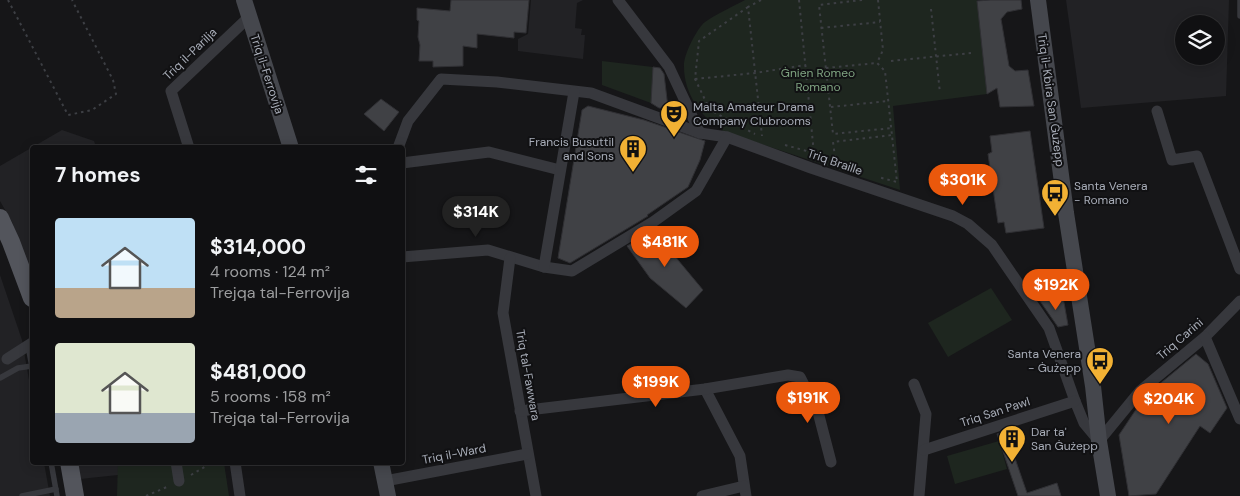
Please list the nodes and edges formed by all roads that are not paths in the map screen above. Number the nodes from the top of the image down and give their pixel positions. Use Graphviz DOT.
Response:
graph roads {
  1 [pos="244,0"];
  2 [pos="618,0"];
  3 [pos="1038,0"];
  4 [pos="1240,0"];
  5 [pos="1240,12"];
  6 [pos="249,17"];
  7 [pos="574,92"];
  8 [pos="1156,111"];
  9 [pos="700,133"];
  10 [pos="727,137"];
  11 [pos="188,145"];
  12 [pos="290,145"];
  13 [pos="399,145"];
  14 [pos="405,163"];
  15 [pos="560,170"];
  16 [pos="0,218"];
  17 [pos="405,257"];
  18 [pos="510,258"];
  19 [pos="544,267"];
  20 [pos="1240,269"];
  21 [pos="30,293"];
  22 [pos="1240,301"];
  23 [pos="1205,337"];
  24 [pos="30,345"];
  25 [pos="7,359"];
  26 [pos="30,368"];
  27 [pos="0,378"];
  28 [pos="914,384"];
  29 [pos="705,389"];
  30 [pos="1075,402"];
  31 [pos="520,411"];
  32 [pos="1240,419"];
  33 [pos="1099,441"];
  34 [pos="924,450"];
  35 [pos="527,454"];
  36 [pos="831,462"];
  37 [pos="51,465"];
  38 [pos="70,465"];
  39 [pos="176,465"];
  40 [pos="235,465"];
  41 [pos="383,465"];
  42 [pos="179,481"];
  43 [pos="387,488"];
  44 [pos="56,489"];
  45 [pos="745,491"];
  46 [pos="22,496"];
  47 [pos="57,496"];
  48 [pos="75,496"];
  49 [pos="240,496"];
  50 [pos="536,496"];
  51 [pos="702,496"];
  52 [pos="919,496"];
  53 [pos="1108,496"];
  1 -- 6 [label="main road, Triq il-Ferrovija"];
  2 -- 9 [label="street"];
  3 -- 33 [label="main road, Triq il-Kbira San Ġużepp"];
  4 -- 5 [label="lane"];
  6 -- 11 [label="street, Triq il-Parilja"];
  6 -- 12 [label="main road, Triq il-Ferrovija"];
  7 -- 9 [label="street, Triq Braille"];
  7 -- 13 [label="street, Triq Braille"];
  7 -- 15 [label="street"];
  8 -- 20 [label="street"];
  9 -- 10 [label="street, Triq Braille"];
  10 -- 19 [label="street"];
  10 -- 30 [label="street, Triq Braille"];
  14 -- 15 [label="street"];
  15 -- 19 [label="street"];
  16 -- 21 [label="main road"];
  17 -- 18 [label="street"];
  18 -- 19 [label="street"];
  18 -- 31 [label="street, Triq tal-Fawwara"];
  22 -- 23 [label="street, Triq Carini"];
  23 -- 32 [label="street"];
  23 -- 33 [label="street, Triq Carini"];
  24 -- 25 [label="street"];
  26 -- 27 [label="lane"];
  28 -- 34 [label="street"];
  29 -- 31 [label="street"];
  29 -- 36 [label="street"];
  29 -- 45 [label="street"];
  30 -- 33 [label="street, Triq Braille"];
  30 -- 34 [label="street, Triq San Pawl"];
  31 -- 35 [label="street, Triq tal-Fawwara"];
  33 -- 53 [label="main road, Triq il-Kbira San Ġużepp"];
  34 -- 52 [label="street"];
  35 -- 43 [label="street, Triq il-Ward"];
  35 -- 50 [label="street, Triq tal-Fawwara"];
  37 -- 44 [label="lane"];
  38 -- 48 [label="main road"];
  39 -- 42 [label="street"];
  40 -- 49 [label="street"];
  41 -- 43 [label="main road"];
  44 -- 46 [label="lane"];
  44 -- 47 [label="lane"];
  45 -- 51 [label="street"];
}
